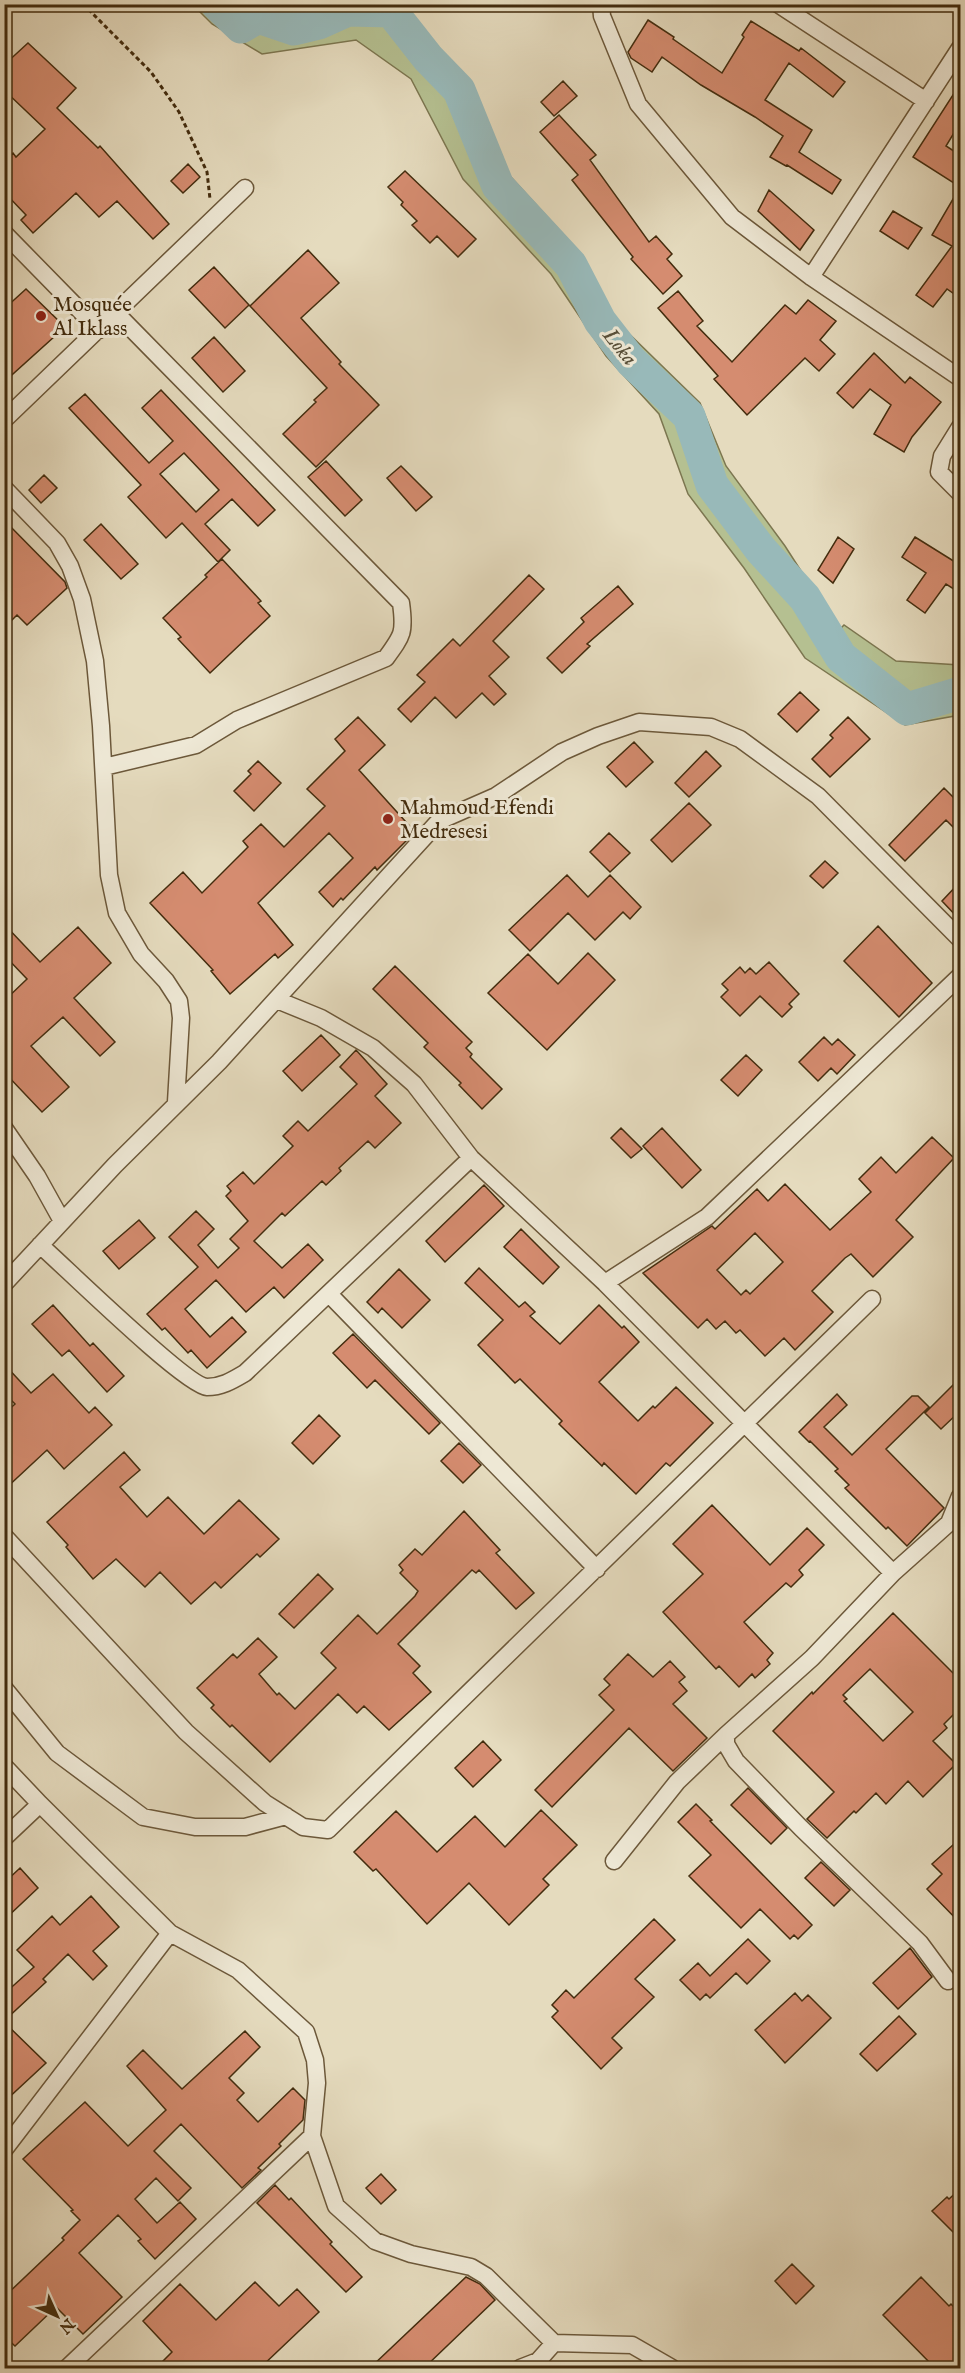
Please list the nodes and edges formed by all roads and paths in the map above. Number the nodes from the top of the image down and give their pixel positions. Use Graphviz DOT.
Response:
graph roads {
  1 [pos="83,4"];
  2 [pos="601,4"];
  3 [pos="778,4"];
  4 [pos="960,48"];
  5 [pos="926,101"];
  6 [pos="245,188"];
  7 [pos="212,220"];
  8 [pos="4,233"];
  9 [pos="811,277"];
  10 [pos="116,313"];
  11 [pos="99,330"];
  12 [pos="960,378"];
  13 [pos="4,420"];
  14 [pos="960,427"];
  15 [pos="4,488"];
  16 [pos="960,493"];
  17 [pos="104,767"];
  18 [pos="960,939"];
  19 [pos="960,976"];
  20 [pos="277,1000"];
  21 [pos="177,1102"];
  22 [pos="4,1128"];
  23 [pos="471,1158"];
  24 [pos="62,1221"];
  25 [pos="40,1245"];
  26 [pos="605,1283"];
  27 [pos="4,1284"];
  28 [pos="330,1294"];
  29 [pos="872,1299"];
  30 [pos="746,1423"];
  31 [pos="960,1496"];
  32 [pos="4,1536"];
  33 [pos="597,1569"];
  34 [pos="893,1573"];
  35 [pos="4,1688"];
  36 [pos="726,1735"];
  37 [pos="4,1766"];
  38 [pos="40,1804"];
  39 [pos="286,1816"];
  40 [pos="4,1838"];
  41 [pos="614,1861"];
  42 [pos="170,1933"];
  43 [pos="948,1981"];
  44 [pos="312,2136"];
  45 [pos="4,2150"];
  46 [pos="554,2343"];
  47 [pos="67,2368"];
  48 [pos="520,2368"];
  49 [pos="672,2368"];
  1 -- 7 [label="path"];
  2 -- 9 [label="street"];
  3 -- 5 [label="street"];
  4 -- 5 [label="street"];
  5 -- 9 [label="street"];
  6 -- 7 [label="street"];
  7 -- 10 [label="street"];
  8 -- 11 [label="street"];
  9 -- 12 [label="street"];
  10 -- 11 [label="street"];
  10 -- 17 [label="street"];
  11 -- 13 [label="street"];
  14 -- 16 [label="street"];
  15 -- 17 [label="street"];
  17 -- 21 [label="street"];
  18 -- 20 [label="street"];
  19 -- 26 [label="street"];
  20 -- 21 [label="street"];
  20 -- 23 [label="street"];
  21 -- 24 [label="street"];
  22 -- 24 [label="street"];
  23 -- 26 [label="street"];
  23 -- 28 [label="street"];
  24 -- 25 [label="street"];
  25 -- 27 [label="street"];
  25 -- 28 [label="street"];
  26 -- 30 [label="street"];
  28 -- 33 [label="street"];
  29 -- 30 [label="street"];
  30 -- 33 [label="street"];
  30 -- 34 [label="street"];
  31 -- 34 [label="street"];
  32 -- 39 [label="street"];
  33 -- 39 [label="street"];
  34 -- 36 [label="street"];
  35 -- 39 [label="street"];
  36 -- 41 [label="street"];
  36 -- 43 [label="street"];
  37 -- 38 [label="street"];
  38 -- 40 [label="street"];
  38 -- 42 [label="street"];
  42 -- 44 [label="street"];
  42 -- 45 [label="street"];
  44 -- 46 [label="street"];
  44 -- 47 [label="street"];
  46 -- 48 [label="street"];
  46 -- 49 [label="street"];
}
